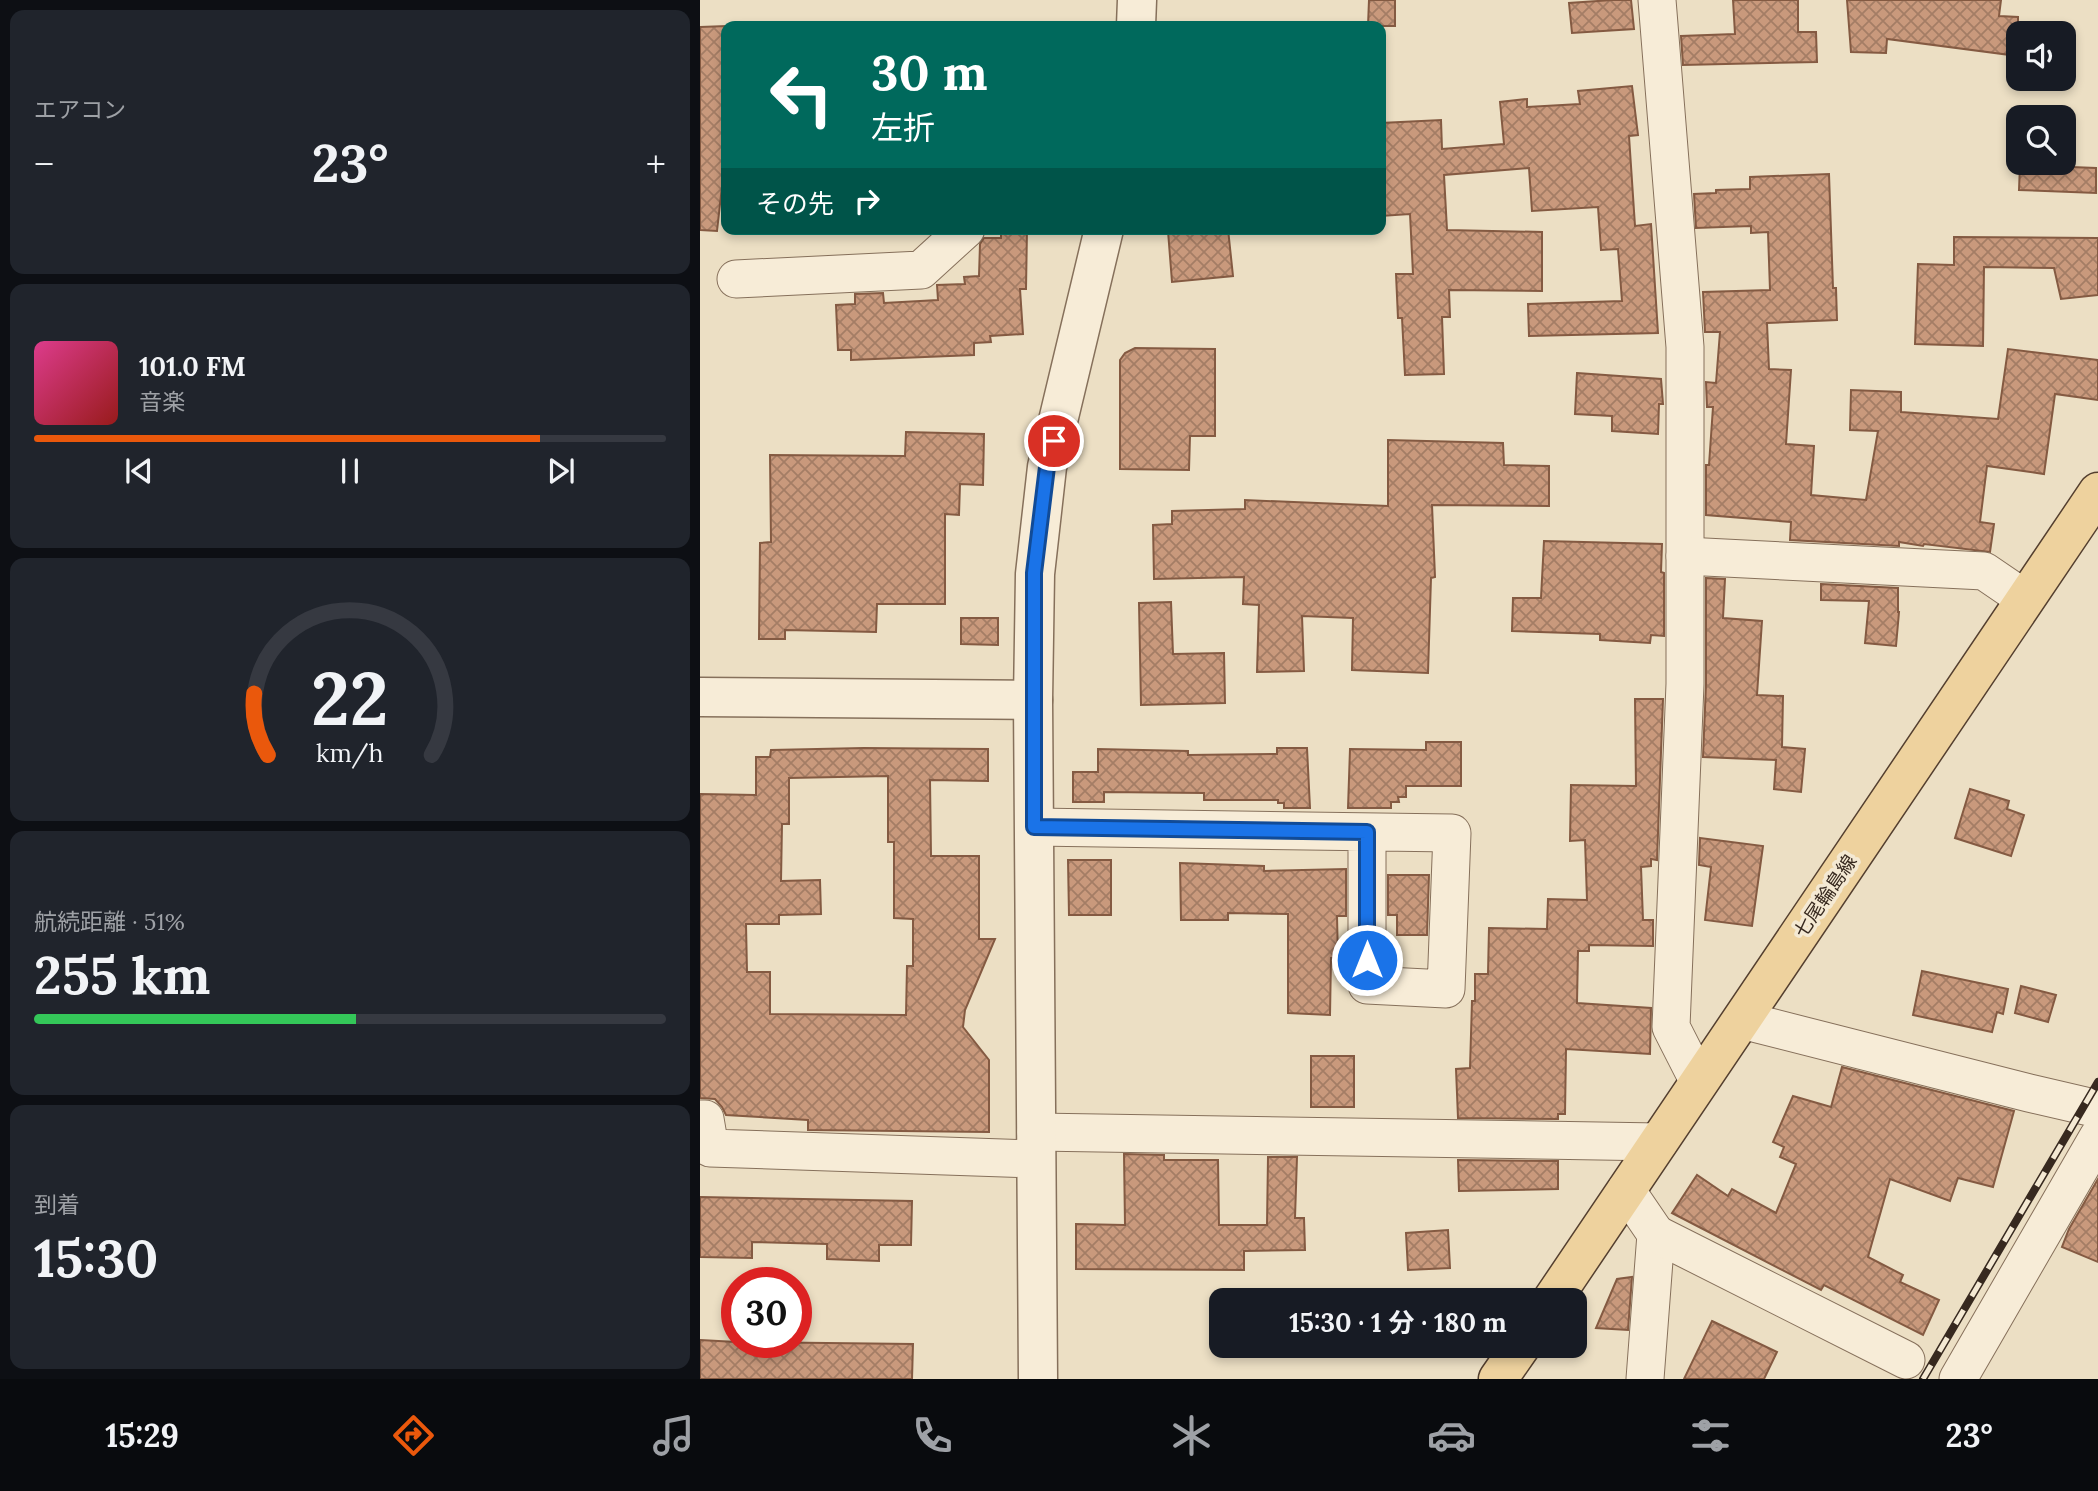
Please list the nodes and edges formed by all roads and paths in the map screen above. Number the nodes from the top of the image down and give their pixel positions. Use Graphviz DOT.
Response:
graph roads {
  1 [pos="1137,0"];
  2 [pos="1657,0"];
  3 [pos="1136,21"];
  4 [pos="959,235"];
  5 [pos="1103,235"];
  6 [pos="736,279"];
  7 [pos="2098,492"];
  8 [pos="1685,556"];
  9 [pos="2025,599"];
  10 [pos="700,697"];
  11 [pos="1033,699"];
  12 [pos="1034,827"];
  13 [pos="1367,832"];
  14 [pos="1742,1020"];
  15 [pos="1699,1082"];
  16 [pos="2098,1109"];
  17 [pos="700,1119"];
  18 [pos="2098,1137"];
  19 [pos="1659,1142"];
  20 [pos="1036,1145"];
  21 [pos="1626,1190"];
  22 [pos="1656,1234"];
  23 [pos="1560,1288"];
  24 [pos="1513,1358"];
  25 [pos="1906,1360"];
  26 [pos="1038,1379"];
  27 [pos="1498,1379"];
  28 [pos="1645,1379"];
  29 [pos="1958,1379"];
  1 -- 3 [label="street"];
  2 -- 8 [label="street"];
  4 -- 6 [label="street"];
  5 -- 11 [label="street"];
  7 -- 9 [label="main road, 七尾輪島線"];
  8 -- 9 [label="street"];
  8 -- 15 [label="street"];
  9 -- 14 [label="main road, 七尾輪島線"];
  10 -- 11 [label="street"];
  11 -- 12 [label="street"];
  12 -- 13 [label="street"];
  12 -- 20 [label="street"];
  13 -- 13 [label="street"];
  14 -- 15 [label="main road, 七尾輪島線"];
  14 -- 16 [label="street"];
  15 -- 19 [label="main road, 七尾輪島線"];
  17 -- 20 [label="street"];
  18 -- 29 [label="street"];
  19 -- 20 [label="street"];
  19 -- 21 [label="main road, 七尾輪島線"];
  20 -- 26 [label="street"];
  21 -- 22 [label="street"];
  21 -- 23 [label="main road, 七尾輪島線"];
  22 -- 25 [label="street"];
  22 -- 28 [label="street"];
  24 -- 27 [label="main road"];
}
